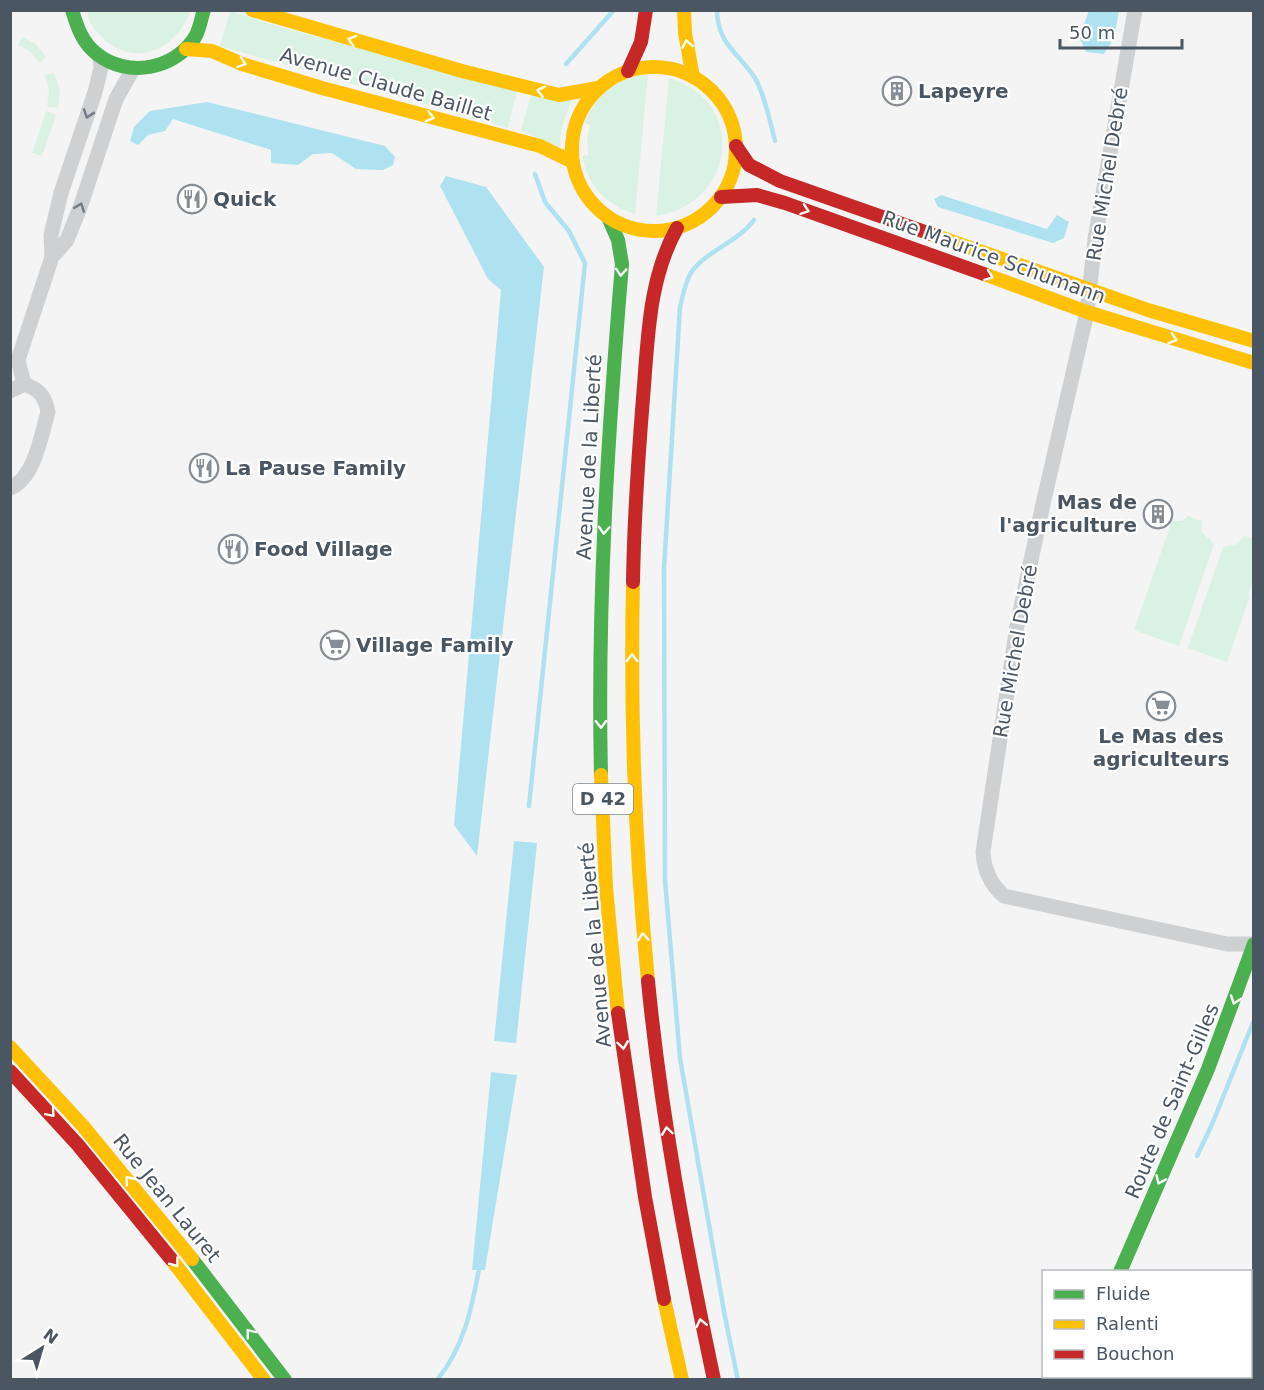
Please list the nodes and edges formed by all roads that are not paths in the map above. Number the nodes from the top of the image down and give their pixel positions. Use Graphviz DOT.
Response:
graph roads {
  1 [pos="204,10"];
  2 [pos="252,10"];
  3 [pos="646,10"];
  4 [pos="684,10"];
  5 [pos="1135,10"];
  6 [pos="72,11"];
  7 [pos="186,49"];
  8 [pos="100,58"];
  9 [pos="133,69"];
  10 [pos="628,71"];
  11 [pos="693,76"];
  12 [pos="598,88"];
  13 [pos="736,146"];
  14 [pos="573,162"];
  15 [pos="721,197"];
  16 [pos="608,217"];
  17 [pos="677,228"];
  18 [pos="52,257"];
  19 [pos="1090,289"];
  20 [pos="1087,312"];
  21 [pos="1254,341"];
  22 [pos="1254,363"];
  23 [pos="17,388"];
  24 [pos="10,488"];
  25 [pos="1254,944"];
  26 [pos="10,1047"];
  27 [pos="1227,1056"];
  28 [pos="10,1071"];
  29 [pos="1121,1270"];
  30 [pos="1133,1270"];
  31 [pos="264,1380"];
  32 [pos="285,1380"];
  33 [pos="682,1380"];
  34 [pos="714,1380"];
  1 -- 7 [label="main road"];
  12 -- 2 [label="main road, Avenue Claude Baillet, one-way"];
  3 -- 10 [label="main road"];
  11 -- 4 [label="main road, one-way"];
  5 -- 19 [label="street, Rue Michel Debré"];
  6 -- 8 [label="main road"];
  7 -- 9 [label="main road"];
  7 -- 14 [label="main road, Avenue Claude Baillet, one-way"];
  8 -- 9 [label="main road"];
  8 -- 18 [label="street, one-way"];
  18 -- 9 [label="street, one-way"];
  10 -- 11 [label="main road"];
  10 -- 12 [label="main road"];
  11 -- 13 [label="main road"];
  12 -- 14 [label="main road"];
  13 -- 15 [label="main road"];
  13 -- 19 [label="main road, Rue Maurice Schumann"];
  14 -- 16 [label="main road"];
  15 -- 17 [label="main road"];
  15 -- 20 [label="main road, Rue Maurice Schumann, one-way"];
  16 -- 17 [label="main road"];
  16 -- 33 [label="main road, Avenue de la Liberté / D 42, one-way"];
  34 -- 17 [label="main road, D 42, one-way"];
  18 -- 23 [label="street"];
  19 -- 20 [label="street, Rue Michel Debré"];
  19 -- 21 [label="main road, Rue Maurice Schumann"];
  20 -- 22 [label="main road, Rue Maurice Schumann, one-way"];
  20 -- 25 [label="street, Rue Michel Debré"];
  23 -- 24 [label="street"];
  25 -- 29 [label="main road, Route de Saint-Gilles, one-way"];
  32 -- 26 [label="main road, Rue Jean Lauret, one-way"];
  27 -- 30 [label="main road, Route de Saint-Gilles"];
  28 -- 31 [label="main road, Rue Jean Lauret, one-way"];
}
